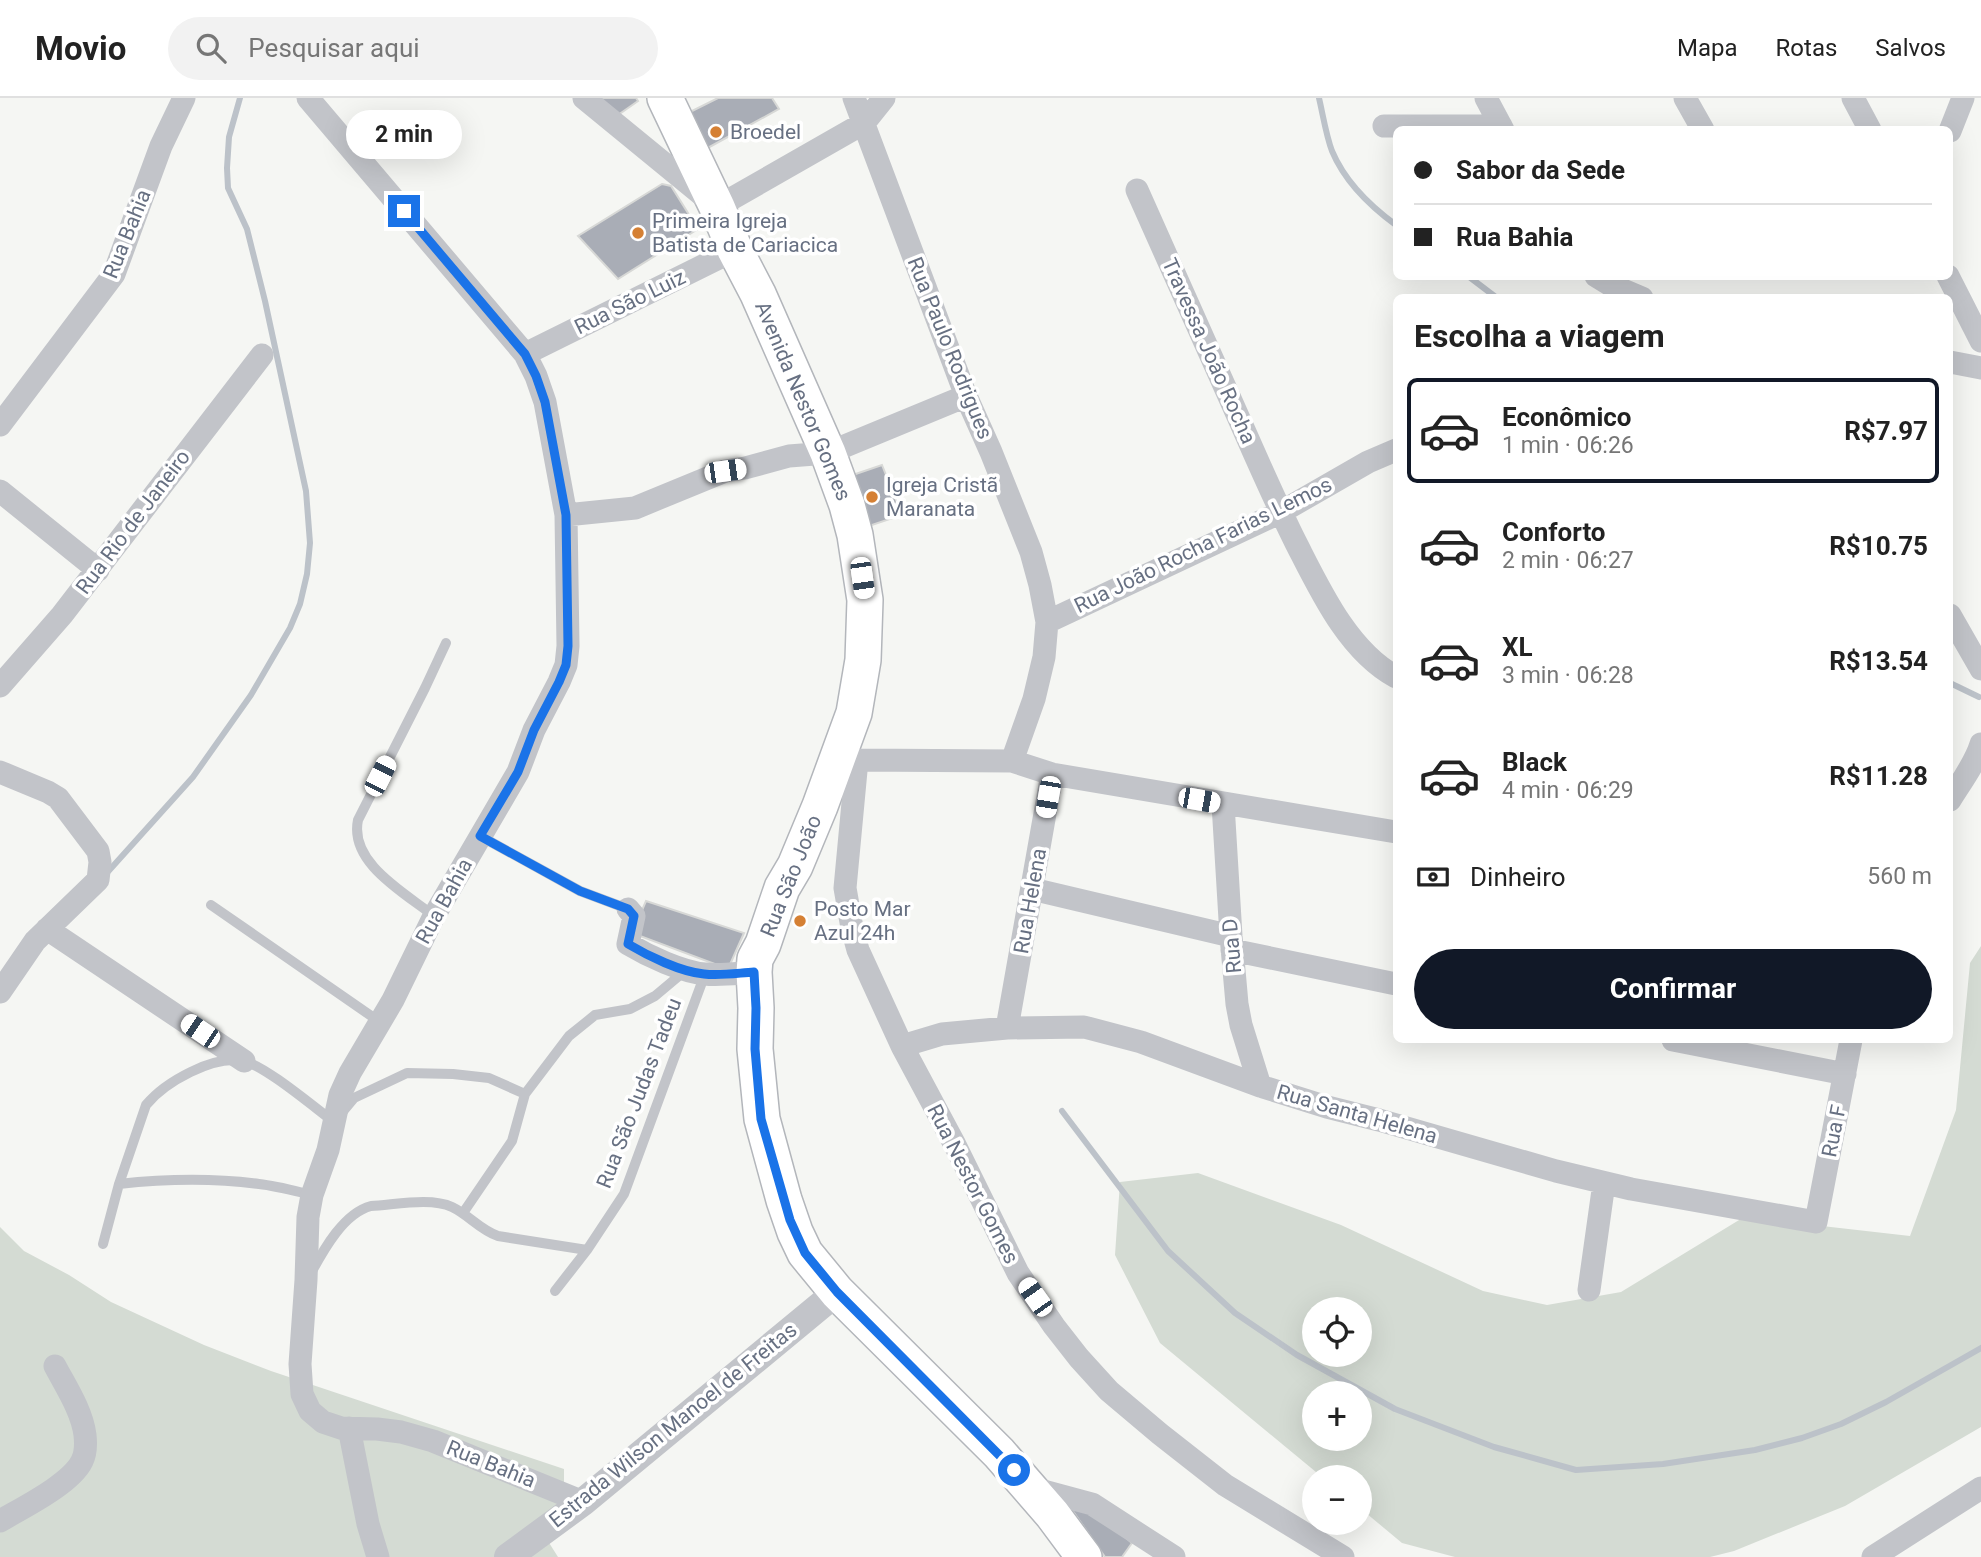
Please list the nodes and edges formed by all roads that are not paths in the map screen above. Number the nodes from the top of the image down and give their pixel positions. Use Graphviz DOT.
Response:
graph roads {
  1 [pos="184,98"];
  2 [pos="308,98"];
  3 [pos="584,98"];
  4 [pos="665,98"];
  5 [pos="854,98"];
  6 [pos="884,98"];
  7 [pos="1486,98"];
  8 [pos="1685,98"];
  9 [pos="1853,98"];
  10 [pos="1963,98"];
  11 [pos="864,123"];
  12 [pos="1384,126"];
  13 [pos="1393,126"];
  14 [pos="1501,126"];
  15 [pos="1701,126"];
  16 [pos="1868,126"];
  17 [pos="1952,126"];
  18 [pos="1137,190"];
  19 [pos="717,207"];
  20 [pos="735,250"];
  21 [pos="1604,280"];
  22 [pos="1950,280"];
  23 [pos="1634,294"];
  24 [pos="1981,341"];
  25 [pos="525,354"];
  26 [pos="262,355"];
  27 [pos="1953,363"];
  28 [pos="1981,368"];
  29 [pos="966,396"];
  30 [pos="0,425"];
  31 [pos="1393,451"];
  32 [pos="828,453"];
  33 [pos="0,491"];
  34 [pos="1281,512"];
  35 [pos="566,515"];
  36 [pos="97,570"];
  37 [pos="1953,620"];
  38 [pos="1047,622"];
  39 [pos="446,643"];
  40 [pos="1981,669"];
  41 [pos="1393,676"];
  42 [pos="1,692"];
  43 [pos="1981,744"];
  44 [pos="846,761"];
  45 [pos="1012,761"];
  46 [pos="0,772"];
  47 [pos="1052,775"];
  48 [pos="1953,796"];
  49 [pos="1223,804"];
  50 [pos="1393,832"];
  51 [pos="480,836"];
  52 [pos="1032,889"];
  53 [pos="211,905"];
  54 [pos="628,909"];
  55 [pos="434,916"];
  56 [pos="47,929"];
  57 [pos="1231,943"];
  58 [pos="695,972"];
  59 [pos="754,972"];
  60 [pos="1393,983"];
  61 [pos="0,992"];
  62 [pos="380,1022"];
  63 [pos="1007,1028"];
  64 [pos="1688,1043"];
  65 [pos="1850,1043"];
  66 [pos="902,1046"];
  67 [pos="244,1061"];
  68 [pos="1845,1074"];
  69 [pos="1260,1086"];
  70 [pos="525,1094"];
  71 [pos="334,1122"];
  72 [pos="1604,1183"];
  73 [pos="119,1184"];
  74 [pos="312,1195"];
  75 [pos="463,1213"];
  76 [pos="1815,1222"];
  77 [pos="103,1244"];
  78 [pos="587,1250"];
  79 [pos="306,1280"];
  80 [pos="1589,1290"];
  81 [pos="555,1291"];
  82 [pos="837,1292"];
  83 [pos="55,1366"];
  84 [pos="349,1428"];
  85 [pos="1029,1488"];
  86 [pos="1981,1488"];
  87 [pos="583,1502"];
  88 [pos="0,1521"];
  89 [pos="378,1557"];
  90 [pos="508,1557"];
  91 [pos="1082,1557"];
  92 [pos="1174,1557"];
  93 [pos="1343,1557"];
  94 [pos="1873,1557"];
  1 -- 30 [label="street, Rua Bahia"];
  2 -- 25 [label="street, Rua Bahia"];
  3 -- 19 [label="street"];
  4 -- 19 [label="main road, Avenida Nestor Gomes"];
  5 -- 11 [label="street, Rua Paulo Rodrigues"];
  6 -- 11 [label="street"];
  7 -- 14 [label="street"];
  8 -- 15 [label="street"];
  9 -- 16 [label="street"];
  10 -- 17 [label="street"];
  11 -- 19 [label="street"];
  11 -- 29 [label="street, Rua Paulo Rodrigues"];
  12 -- 13 [label="street"];
  18 -- 34 [label="street, Travessa João Rocha"];
  19 -- 20 [label="main road, Avenida Nestor Gomes"];
  20 -- 25 [label="street, Rua São Luiz"];
  20 -- 32 [label="main road, Avenida Nestor Gomes"];
  21 -- 23 [label="street"];
  22 -- 24 [label="street"];
  25 -- 35 [label="street, Rua Bahia"];
  26 -- 36 [label="street, Rua Rio de Janeiro"];
  27 -- 28 [label="street"];
  29 -- 32 [label="street"];
  29 -- 38 [label="street, Rua Paulo Rodrigues"];
  31 -- 34 [label="street, Rua João Rocha Farias Lemos"];
  32 -- 35 [label="street"];
  32 -- 44 [label="main road, Avenida Nestor Gomes"];
  33 -- 36 [label="street"];
  34 -- 38 [label="street, Rua João Rocha Farias Lemos"];
  34 -- 41 [label="street, Travessa João Rocha"];
  35 -- 51 [label="street, Rua Bahia"];
  36 -- 42 [label="street, Rua Rio de Janeiro"];
  37 -- 40 [label="street"];
  38 -- 45 [label="street, Rua Paulo Rodrigues"];
  39 -- 55 [label="lane"];
  43 -- 48 [label="street"];
  44 -- 45 [label="street"];
  44 -- 59 [label="main road, Rua São João"];
  44 -- 66 [label="street, Rua Nestor Gomes"];
  45 -- 47 [label="street"];
  46 -- 56 [label="street"];
  47 -- 49 [label="street"];
  47 -- 52 [label="street, Rua Helena"];
  49 -- 50 [label="street"];
  49 -- 57 [label="street, Rua D"];
  51 -- 54 [label="lane"];
  51 -- 55 [label="street, Rua Bahia"];
  52 -- 57 [label="street"];
  52 -- 63 [label="street, Rua Helena"];
  53 -- 62 [label="lane"];
  54 -- 58 [label="street"];
  55 -- 62 [label="street, Rua Bahia"];
  56 -- 61 [label="street"];
  56 -- 67 [label="street"];
  57 -- 60 [label="street"];
  57 -- 69 [label="street, Rua D"];
  58 -- 59 [label="street"];
  58 -- 70 [label="lane"];
  58 -- 78 [label="lane, Rua São Judas Tadeu"];
  59 -- 82 [label="main road, Rua São João"];
  62 -- 71 [label="street, Rua Bahia"];
  63 -- 66 [label="street, Rua Santa Helena"];
  63 -- 69 [label="street, Rua Santa Helena"];
  64 -- 68 [label="street"];
  65 -- 68 [label="street, Rua F"];
  66 -- 93 [label="street, Rua Nestor Gomes"];
  67 -- 71 [label="lane"];
  67 -- 73 [label="lane"];
  68 -- 76 [label="street, Rua F"];
  69 -- 72 [label="street, Rua Santa Helena"];
  70 -- 71 [label="lane"];
  70 -- 75 [label="lane"];
  71 -- 74 [label="street, Rua Bahia"];
  72 -- 76 [label="street, Rua Santa Helena"];
  72 -- 80 [label="street"];
  73 -- 74 [label="lane"];
  73 -- 77 [label="lane"];
  74 -- 79 [label="street, Rua Bahia"];
  75 -- 78 [label="lane"];
  75 -- 79 [label="lane"];
  78 -- 81 [label="lane, Rua São Judas Tadeu"];
  79 -- 84 [label="street, Rua Bahia"];
  82 -- 85 [label="main road, Rua São João"];
  82 -- 87 [label="street, Estrada Wilson Manoel de Freitas"];
  83 -- 88 [label="street"];
  84 -- 87 [label="street, Rua Bahia"];
  84 -- 89 [label="street"];
  85 -- 91 [label="main road, Rua São João"];
  85 -- 92 [label="street"];
  86 -- 94 [label="street"];
  87 -- 90 [label="street, Estrada Wilson Manoel de Freitas"];
}
